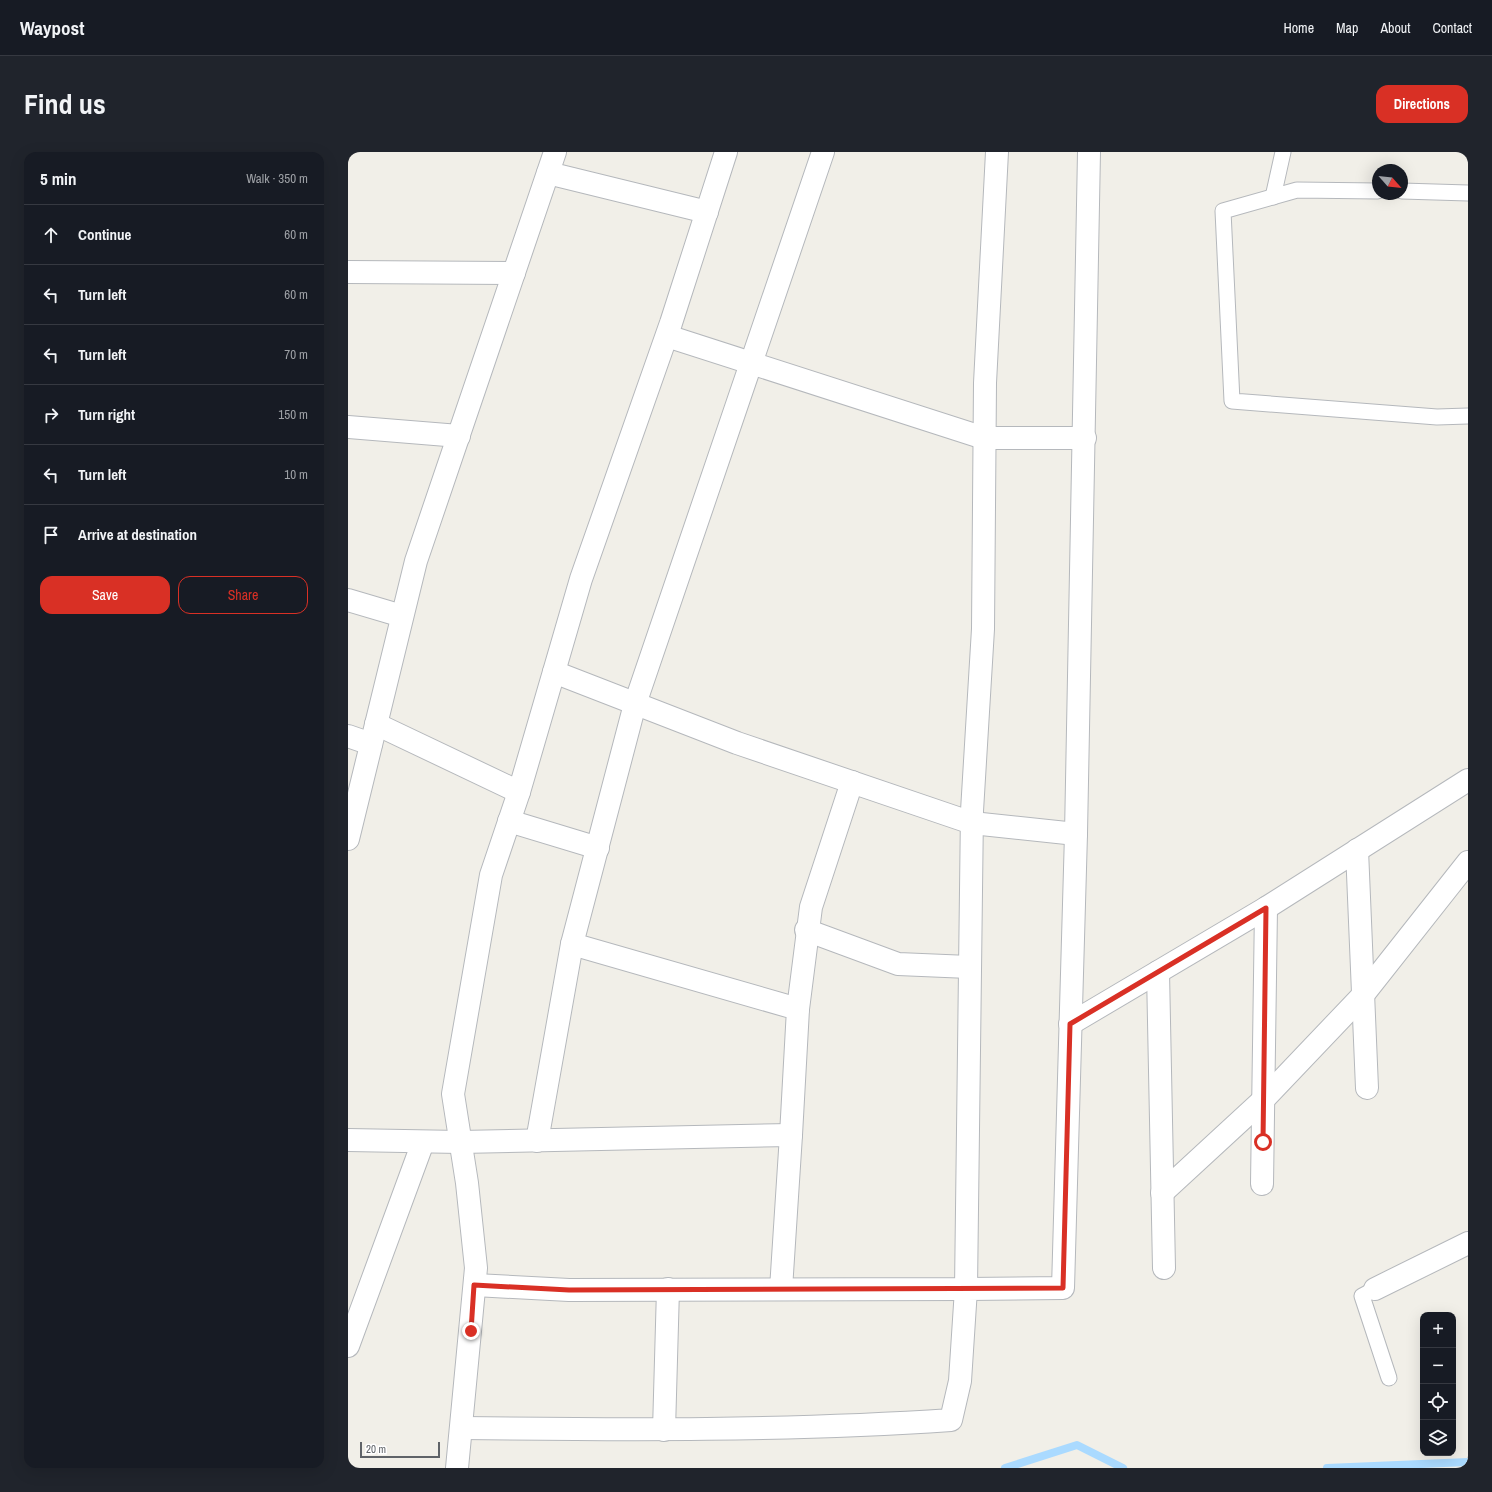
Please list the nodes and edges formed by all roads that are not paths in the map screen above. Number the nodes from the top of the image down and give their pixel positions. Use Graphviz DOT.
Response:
graph roads {
  1 [pos="555,152"];
  2 [pos="726,152"];
  3 [pos="823,152"];
  4 [pos="997,152"];
  5 [pos="1089,152"];
  6 [pos="1283,152"];
  7 [pos="548,173"];
  8 [pos="1372,191"];
  9 [pos="1408,191"];
  10 [pos="1468,193"];
  11 [pos="1273,197"];
  12 [pos="706,212"];
  13 [pos="348,272"];
  14 [pos="514,273"];
  15 [pos="667,336"];
  16 [pos="752,363"];
  17 [pos="1468,416"];
  18 [pos="348,427"];
  19 [pos="459,436"];
  20 [pos="984,438"];
  21 [pos="1085,438"];
  22 [pos="348,600"];
  23 [pos="402,616"];
  24 [pos="554,672"];
  25 [pos="635,704"];
  26 [pos="374,734"];
  27 [pos="348,736"];
  28 [pos="1468,780"];
  29 [pos="852,782"];
  30 [pos="519,792"];
  31 [pos="509,821"];
  32 [pos="972,823"];
  33 [pos="1076,834"];
  34 [pos="348,839"];
  35 [pos="598,848"];
  36 [pos="1357,850"];
  37 [pos="1468,862"];
  38 [pos="1266,908"];
  39 [pos="806,930"];
  40 [pos="572,944"];
  41 [pos="968,967"];
  42 [pos="1158,972"];
  43 [pos="1363,995"];
  44 [pos="798,1009"];
  45 [pos="1070,1024"];
  46 [pos="1367,1088"];
  47 [pos="1264,1099"];
  48 [pos="791,1135"];
  49 [pos="348,1140"];
  50 [pos="537,1141"];
  51 [pos="423,1142"];
  52 [pos="460,1142"];
  53 [pos="1262,1184"];
  54 [pos="1162,1194"];
  55 [pos="1468,1243"];
  56 [pos="1164,1268"];
  57 [pos="474,1285"];
  58 [pos="668,1289"];
  59 [pos="781,1289"];
  60 [pos="966,1289"];
  61 [pos="1375,1289"];
  62 [pos="348,1346"];
  63 [pos="1389,1378"];
  64 [pos="462,1428"];
  65 [pos="664,1430"];
  66 [pos="457,1468"];
  1 -- 7 [label="street"];
  2 -- 12 [label="street"];
  3 -- 16 [label="street"];
  4 -- 20 [label="street"];
  5 -- 21 [label="street"];
  6 -- 11 [label="lane"];
  7 -- 12 [label="street"];
  7 -- 14 [label="street"];
  8 -- 11 [label="lane"];
  9 -- 10 [label="lane"];
  11 -- 17 [label="lane"];
  12 -- 15 [label="street"];
  13 -- 14 [label="street"];
  14 -- 19 [label="street"];
  15 -- 16 [label="street"];
  15 -- 24 [label="street"];
  16 -- 20 [label="street"];
  16 -- 25 [label="street"];
  18 -- 19 [label="street"];
  19 -- 23 [label="street"];
  20 -- 21 [label="street"];
  20 -- 32 [label="street"];
  21 -- 33 [label="street"];
  22 -- 23 [label="street"];
  23 -- 26 [label="street"];
  24 -- 25 [label="street"];
  24 -- 30 [label="street"];
  25 -- 29 [label="street"];
  25 -- 35 [label="street"];
  26 -- 27 [label="street"];
  26 -- 30 [label="street"];
  26 -- 34 [label="street"];
  28 -- 36 [label="street"];
  29 -- 32 [label="street"];
  29 -- 39 [label="street"];
  30 -- 31 [label="street"];
  31 -- 35 [label="street"];
  31 -- 52 [label="street"];
  32 -- 33 [label="street"];
  32 -- 41 [label="street"];
  33 -- 45 [label="street"];
  35 -- 40 [label="street"];
  36 -- 38 [label="street"];
  36 -- 43 [label="street"];
  37 -- 43 [label="street"];
  38 -- 42 [label="street"];
  38 -- 47 [label="street"];
  39 -- 41 [label="street"];
  39 -- 44 [label="street"];
  40 -- 44 [label="street"];
  40 -- 50 [label="street"];
  41 -- 60 [label="street"];
  42 -- 45 [label="street"];
  42 -- 54 [label="street"];
  43 -- 46 [label="street"];
  43 -- 47 [label="street"];
  44 -- 48 [label="street"];
  45 -- 60 [label="street"];
  47 -- 53 [label="street"];
  47 -- 54 [label="street"];
  48 -- 50 [label="street"];
  48 -- 59 [label="street"];
  49 -- 51 [label="street"];
  50 -- 52 [label="street"];
  51 -- 52 [label="street"];
  51 -- 62 [label="street"];
  52 -- 57 [label="street"];
  54 -- 56 [label="street"];
  55 -- 61 [label="street"];
  57 -- 58 [label="street"];
  57 -- 64 [label="street"];
  58 -- 59 [label="street"];
  58 -- 65 [label="street"];
  59 -- 60 [label="street"];
  60 -- 65 [label="street"];
  61 -- 63 [label="lane"];
  64 -- 65 [label="street"];
  64 -- 66 [label="street"];
}
